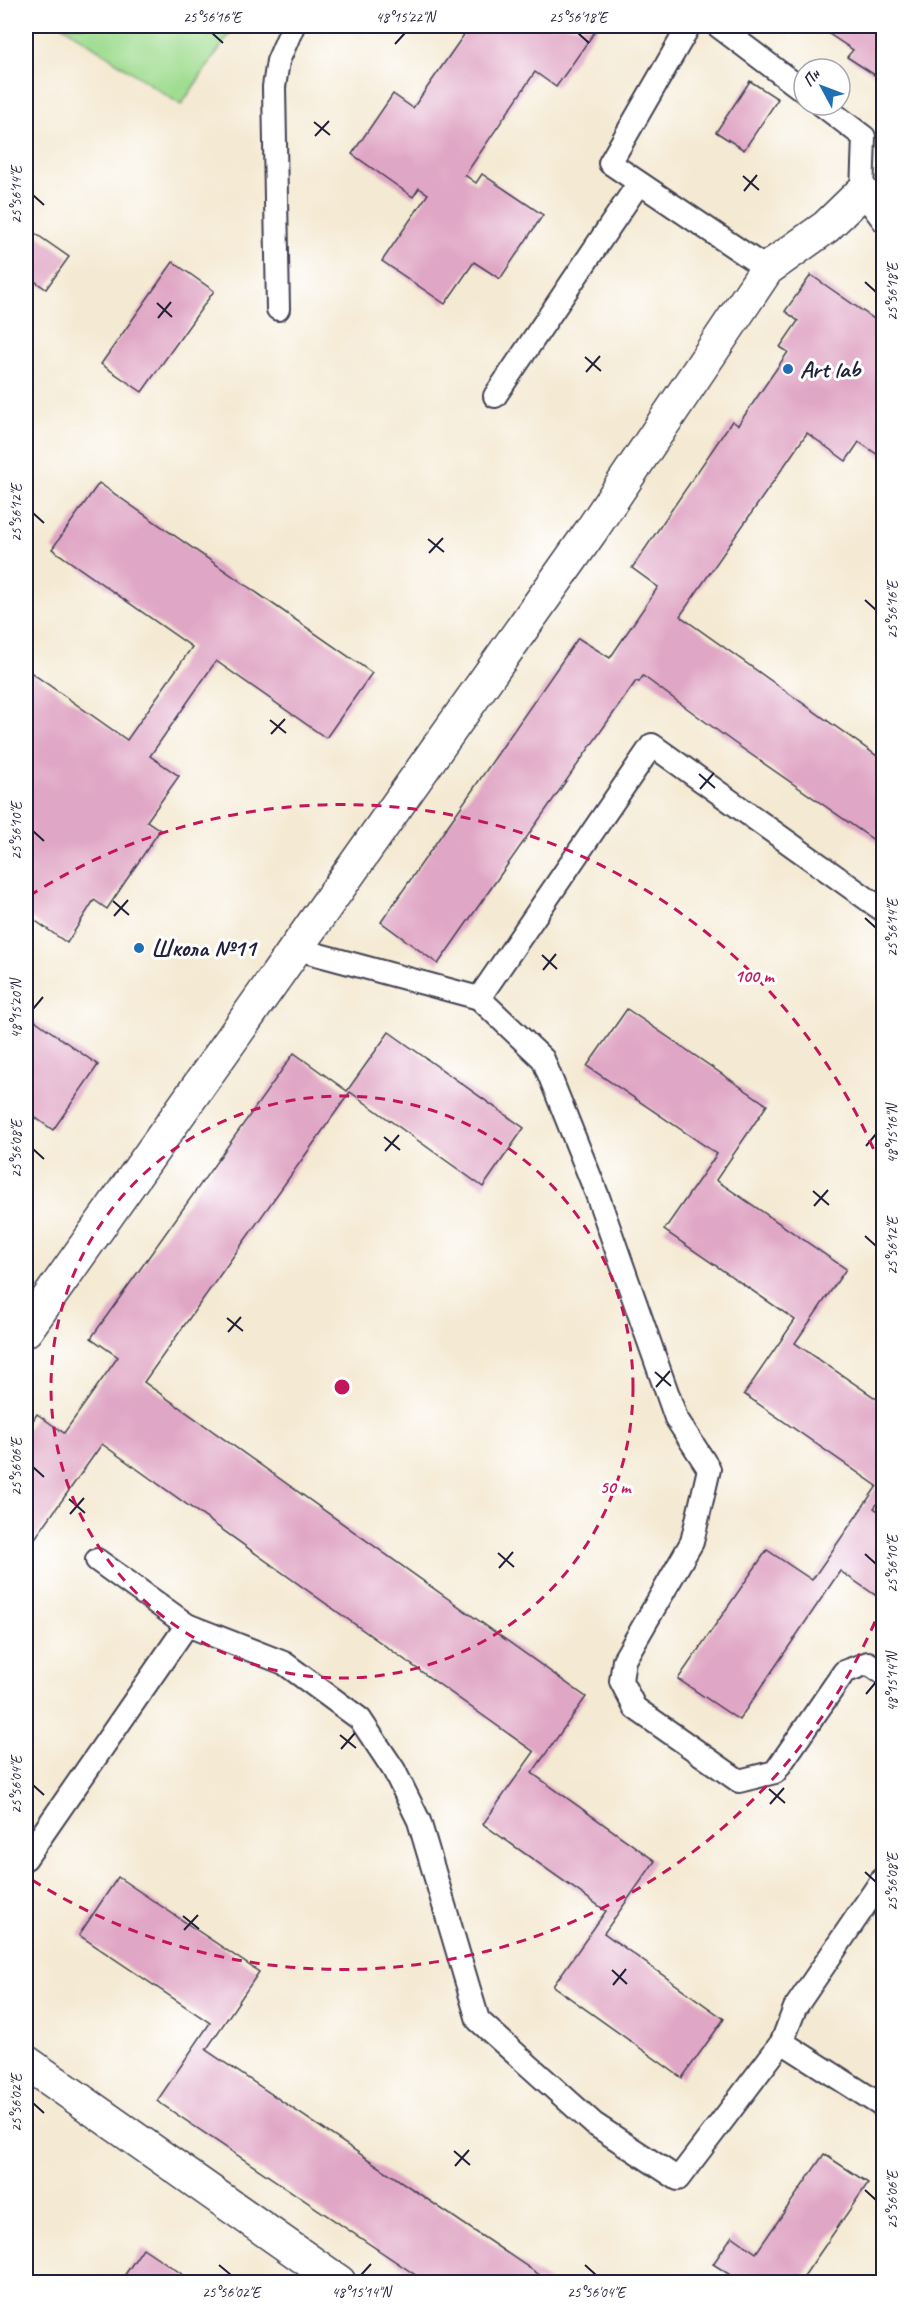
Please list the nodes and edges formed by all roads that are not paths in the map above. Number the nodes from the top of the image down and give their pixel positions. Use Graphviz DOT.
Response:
graph roads {
  1 [pos="293,26"];
  2 [pos="689,26"];
  3 [pos="718,26"];
  4 [pos="792,82"];
  5 [pos="838,117"];
  6 [pos="639,183"];
  7 [pos="861,192"];
  8 [pos="884,221"];
  9 [pos="767,269"];
  10 [pos="278,309"];
  11 [pos="495,396"];
  12 [pos="884,911"];
  13 [pos="297,949"];
  14 [pos="479,998"];
  15 [pos="26,1330"];
  16 [pos="97,1560"];
  17 [pos="187,1625"];
  18 [pos="884,1674"];
  19 [pos="26,1858"];
  20 [pos="884,1877"];
  21 [pos="782,2042"];
  22 [pos="26,2062"];
  23 [pos="884,2107"];
  24 [pos="339,2283"];
  1 -- 10 [label="lane"];
  2 -- 6 [label="lane"];
  3 -- 4 [label="lane"];
  5 -- 7 [label="lane"];
  6 -- 9 [label="lane"];
  6 -- 11 [label="lane"];
  7 -- 8 [label="lane"];
  7 -- 9 [label="street"];
  9 -- 13 [label="street"];
  12 -- 14 [label="lane"];
  13 -- 14 [label="lane"];
  13 -- 15 [label="street"];
  14 -- 18 [label="lane"];
  16 -- 17 [label="lane"];
  17 -- 19 [label="lane"];
  17 -- 21 [label="lane"];
  20 -- 21 [label="lane"];
  21 -- 23 [label="lane"];
  22 -- 24 [label="street"];
}
